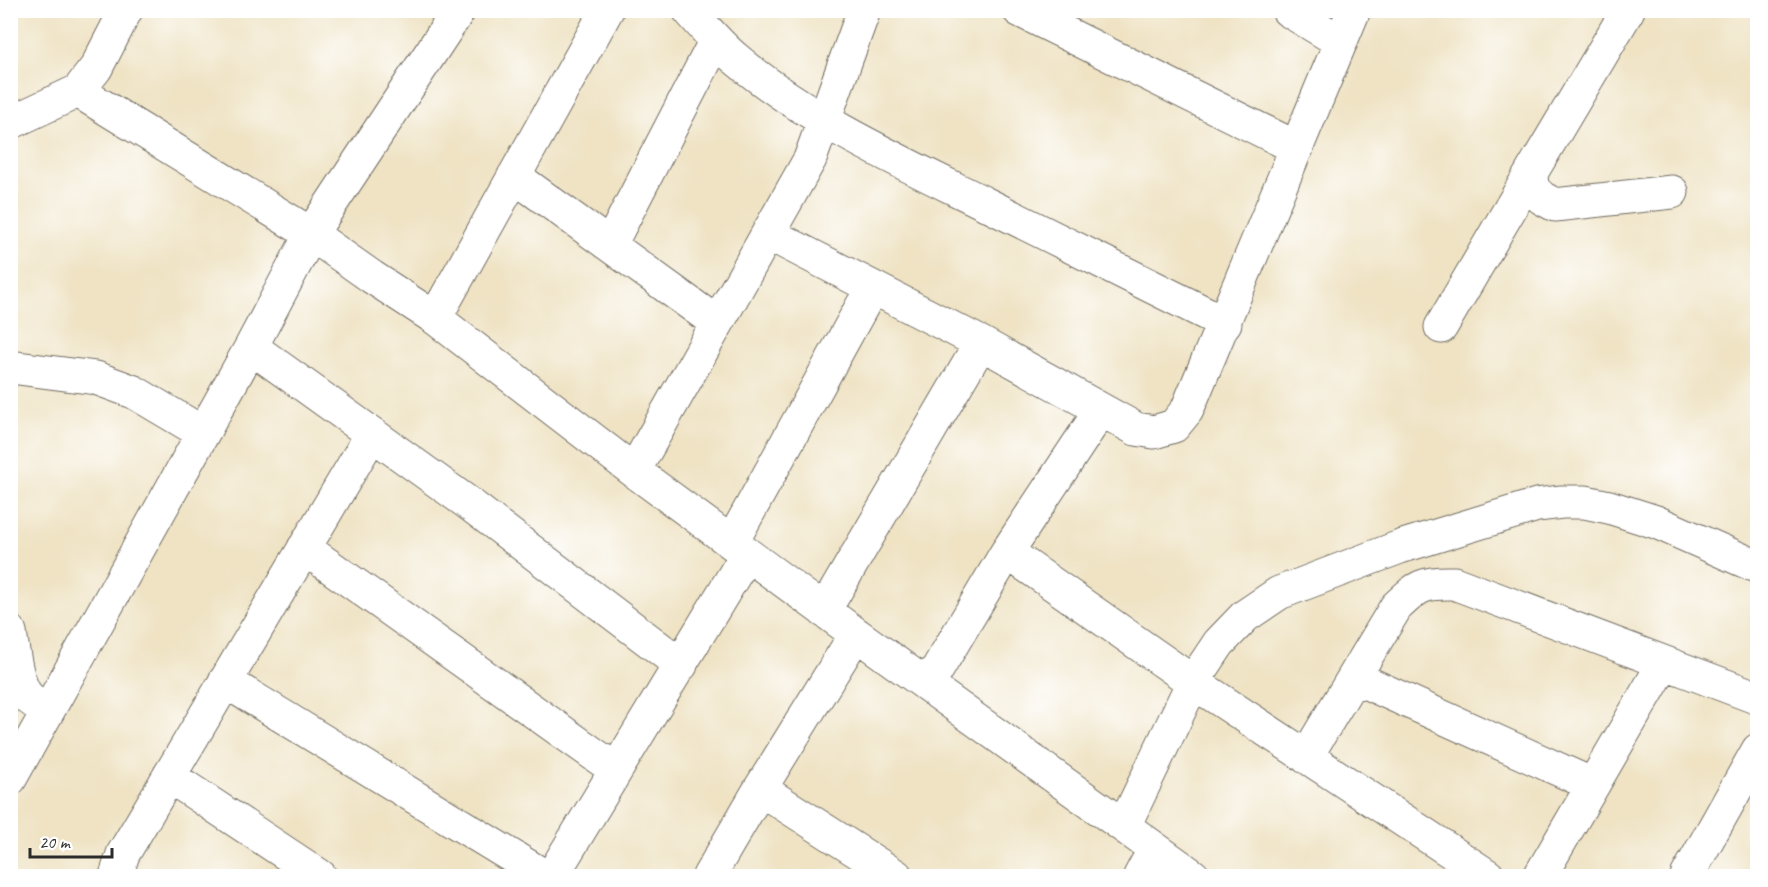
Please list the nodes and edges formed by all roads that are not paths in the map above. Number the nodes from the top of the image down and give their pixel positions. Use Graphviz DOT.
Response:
graph roads {
  1 [pos="126,10"];
  2 [pos="459,10"];
  3 [pos="607,10"];
  4 [pos="688,10"];
  5 [pos="864,10"];
  6 [pos="1019,10"];
  7 [pos="1288,10"];
  8 [pos="1354,10"];
  9 [pos="1628,10"];
  10 [pos="716,40"];
  11 [pos="1341,42"];
  12 [pos="78,91"];
  13 [pos="825,120"];
  14 [pos="10,123"];
  15 [pos="1297,148"];
  16 [pos="1531,172"];
  17 [pos="514,176"];
  18 [pos="1672,192"];
  19 [pos="311,234"];
  20 [pos="770,234"];
  21 [pos="610,245"];
  22 [pos="872,288"];
  23 [pos="435,318"];
  24 [pos="717,323"];
  25 [pos="1225,323"];
  26 [pos="1441,327"];
  27 [pos="981,343"];
  28 [pos="250,346"];
  29 [pos="10,367"];
  30 [pos="1101,410"];
  31 [pos="202,433"];
  32 [pos="372,434"];
  33 [pos="634,471"];
  34 [pos="304,548"];
  35 [pos="740,548"];
  36 [pos="1007,552"];
  37 [pos="1758,567"];
  38 [pos="824,611"];
  39 [pos="10,633"];
  40 [pos="856,634"];
  41 [pos="1664,663"];
  42 [pos="681,664"];
  43 [pos="1354,677"];
  44 [pos="225,681"];
  45 [pos="1193,682"];
  46 [pos="928,686"];
  47 [pos="1758,698"];
  48 [pos="48,711"];
  49 [pos="1758,750"];
  50 [pos="1306,757"];
  51 [pos="616,770"];
  52 [pos="169,776"];
  53 [pos="10,779"];
  54 [pos="1593,785"];
  55 [pos="760,789"];
  56 [pos="1124,826"];
  57 [pos="1147,863"];
  58 [pos="722,872"];
  59 [pos="116,876"];
  60 [pos="320,876"];
  61 [pos="544,876"];
  62 [pos="552,876"];
  63 [pos="896,876"];
  64 [pos="1193,876"];
  65 [pos="1488,876"];
  66 [pos="1540,876"];
  67 [pos="1687,876"];
  1 -- 12 [label="street"];
  2 -- 19 [label="street"];
  3 -- 17 [label="street"];
  4 -- 10 [label="street"];
  5 -- 13 [label="street"];
  6 -- 15 [label="street"];
  7 -- 11 [label="street"];
  8 -- 11 [label="street"];
  9 -- 16 [label="street"];
  10 -- 13 [label="street"];
  10 -- 21 [label="street"];
  11 -- 15 [label="street"];
  12 -- 14 [label="street"];
  12 -- 19 [label="street"];
  13 -- 20 [label="street"];
  13 -- 25 [label="street"];
  15 -- 25 [label="street"];
  16 -- 18 [label="street"];
  16 -- 26 [label="street"];
  17 -- 21 [label="street"];
  17 -- 23 [label="street"];
  19 -- 23 [label="street"];
  19 -- 28 [label="street"];
  20 -- 22 [label="street"];
  20 -- 24 [label="street"];
  21 -- 24 [label="street"];
  22 -- 27 [label="street"];
  22 -- 35 [label="street"];
  23 -- 33 [label="street"];
  24 -- 33 [label="street"];
  25 -- 30 [label="street"];
  27 -- 30 [label="street"];
  27 -- 38 [label="street"];
  28 -- 31 [label="street"];
  28 -- 32 [label="street"];
  29 -- 31 [label="street"];
  30 -- 36 [label="street"];
  31 -- 48 [label="street"];
  32 -- 34 [label="street"];
  32 -- 42 [label="street"];
  33 -- 35 [label="street"];
  34 -- 44 [label="street"];
  34 -- 51 [label="street"];
  35 -- 38 [label="street"];
  35 -- 42 [label="street"];
  36 -- 45 [label="street"];
  36 -- 46 [label="street"];
  37 -- 45 [label="street"];
  38 -- 40 [label="street"];
  39 -- 48 [label="street"];
  40 -- 46 [label="street"];
  40 -- 55 [label="street"];
  41 -- 43 [label="street"];
  41 -- 47 [label="street"];
  41 -- 54 [label="street"];
  42 -- 51 [label="street"];
  43 -- 50 [label="street"];
  43 -- 54 [label="street"];
  44 -- 52 [label="street"];
  44 -- 61 [label="street"];
  45 -- 50 [label="street"];
  45 -- 56 [label="street"];
  46 -- 56 [label="street"];
  48 -- 53 [label="street"];
  49 -- 67 [label="street"];
  50 -- 65 [label="street"];
  51 -- 62 [label="street"];
  52 -- 59 [label="street"];
  52 -- 60 [label="street"];
  54 -- 66 [label="street"];
  55 -- 58 [label="street"];
  55 -- 63 [label="street"];
  56 -- 57 [label="street"];
  57 -- 64 [label="street"];
}
